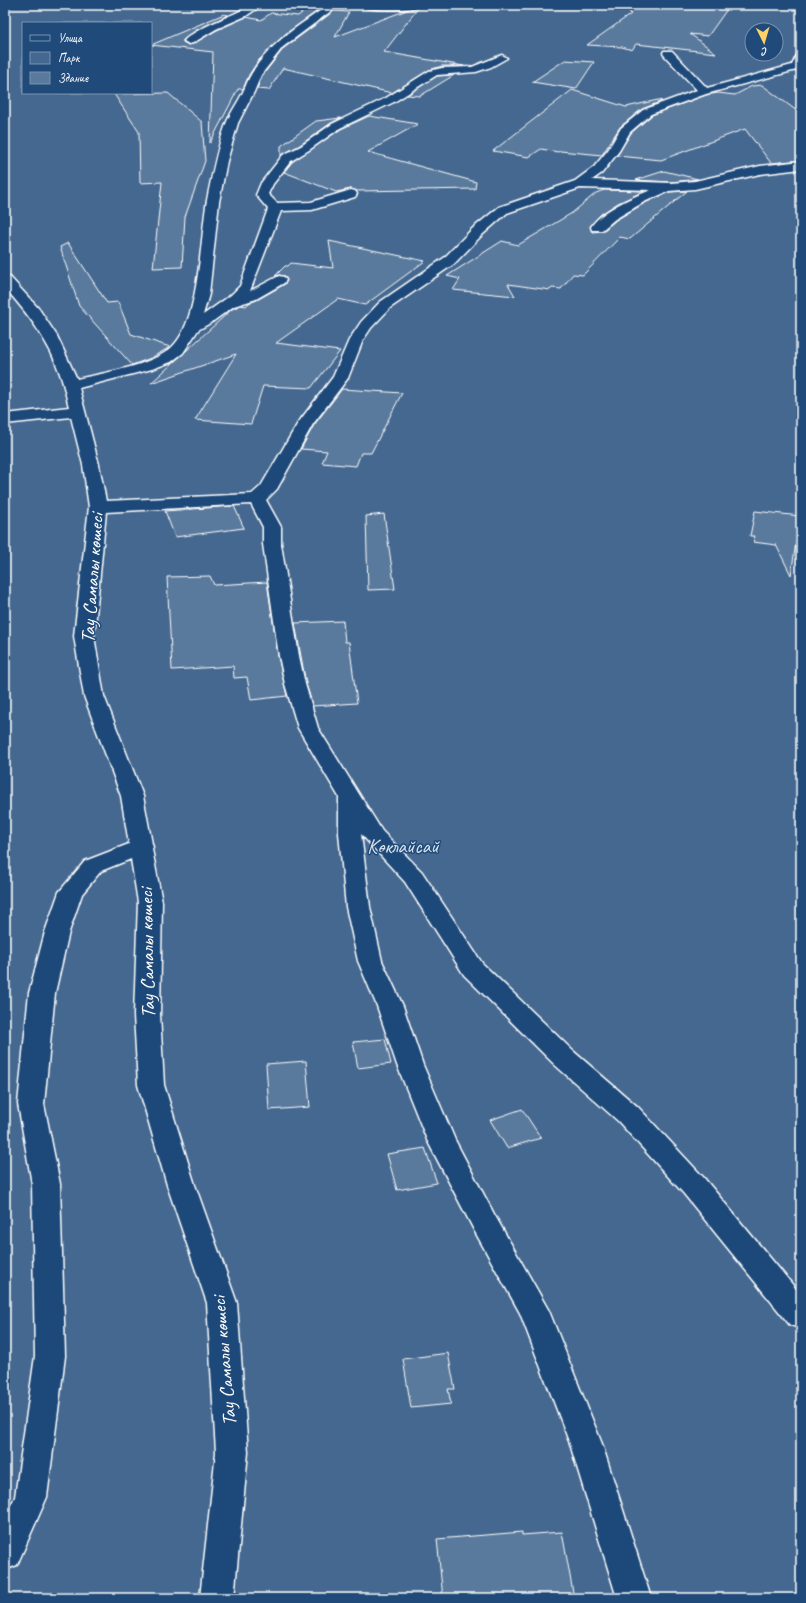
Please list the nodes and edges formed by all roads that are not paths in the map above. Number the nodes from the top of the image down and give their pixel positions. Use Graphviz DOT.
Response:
graph roads {
  1 [pos="257,5"];
  2 [pos="334,5"];
  3 [pos="364,5"];
  4 [pos="416,5"];
  5 [pos="189,41"];
  6 [pos="668,53"];
  7 [pos="801,56"];
  8 [pos="502,58"];
  9 [pos="704,91"];
  10 [pos="801,165"];
  11 [pos="583,181"];
  12 [pos="669,187"];
  13 [pos="351,194"];
  14 [pos="274,207"];
  15 [pos="597,227"];
  16 [pos="5,280"];
  17 [pos="279,280"];
  18 [pos="229,303"];
  19 [pos="192,327"];
  20 [pos="70,385"];
  21 [pos="78,411"];
  22 [pos="5,419"];
  23 [pos="257,499"];
  24 [pos="98,507"];
  25 [pos="349,796"];
  26 [pos="142,847"];
  27 [pos="801,1316"];
  28 [pos="5,1554"];
  29 [pos="216,1598"];
  30 [pos="634,1598"];
  1 -- 5 [label="street"];
  2 -- 19 [label="street"];
  3 -- 4 [label="street"];
  6 -- 9 [label="street"];
  7 -- 9 [label="street"];
  8 -- 14 [label="street"];
  9 -- 11 [label="street"];
  10 -- 12 [label="street"];
  11 -- 12 [label="street"];
  11 -- 23 [label="street"];
  12 -- 15 [label="street"];
  13 -- 14 [label="street"];
  14 -- 18 [label="street"];
  16 -- 20 [label="street, Тау Самалы көшесі"];
  17 -- 18 [label="street"];
  18 -- 19 [label="street"];
  19 -- 20 [label="street"];
  20 -- 21 [label="street, Тау Самалы көшесі"];
  21 -- 22 [label="street"];
  21 -- 24 [label="street, Тау Самалы көшесі"];
  23 -- 24 [label="street"];
  23 -- 25 [label="street"];
  24 -- 26 [label="street, Тау Самалы көшесі"];
  25 -- 27 [label="street"];
  25 -- 30 [label="street"];
  26 -- 28 [label="street"];
  26 -- 29 [label="street, Тау Самалы көшесі"];
}
